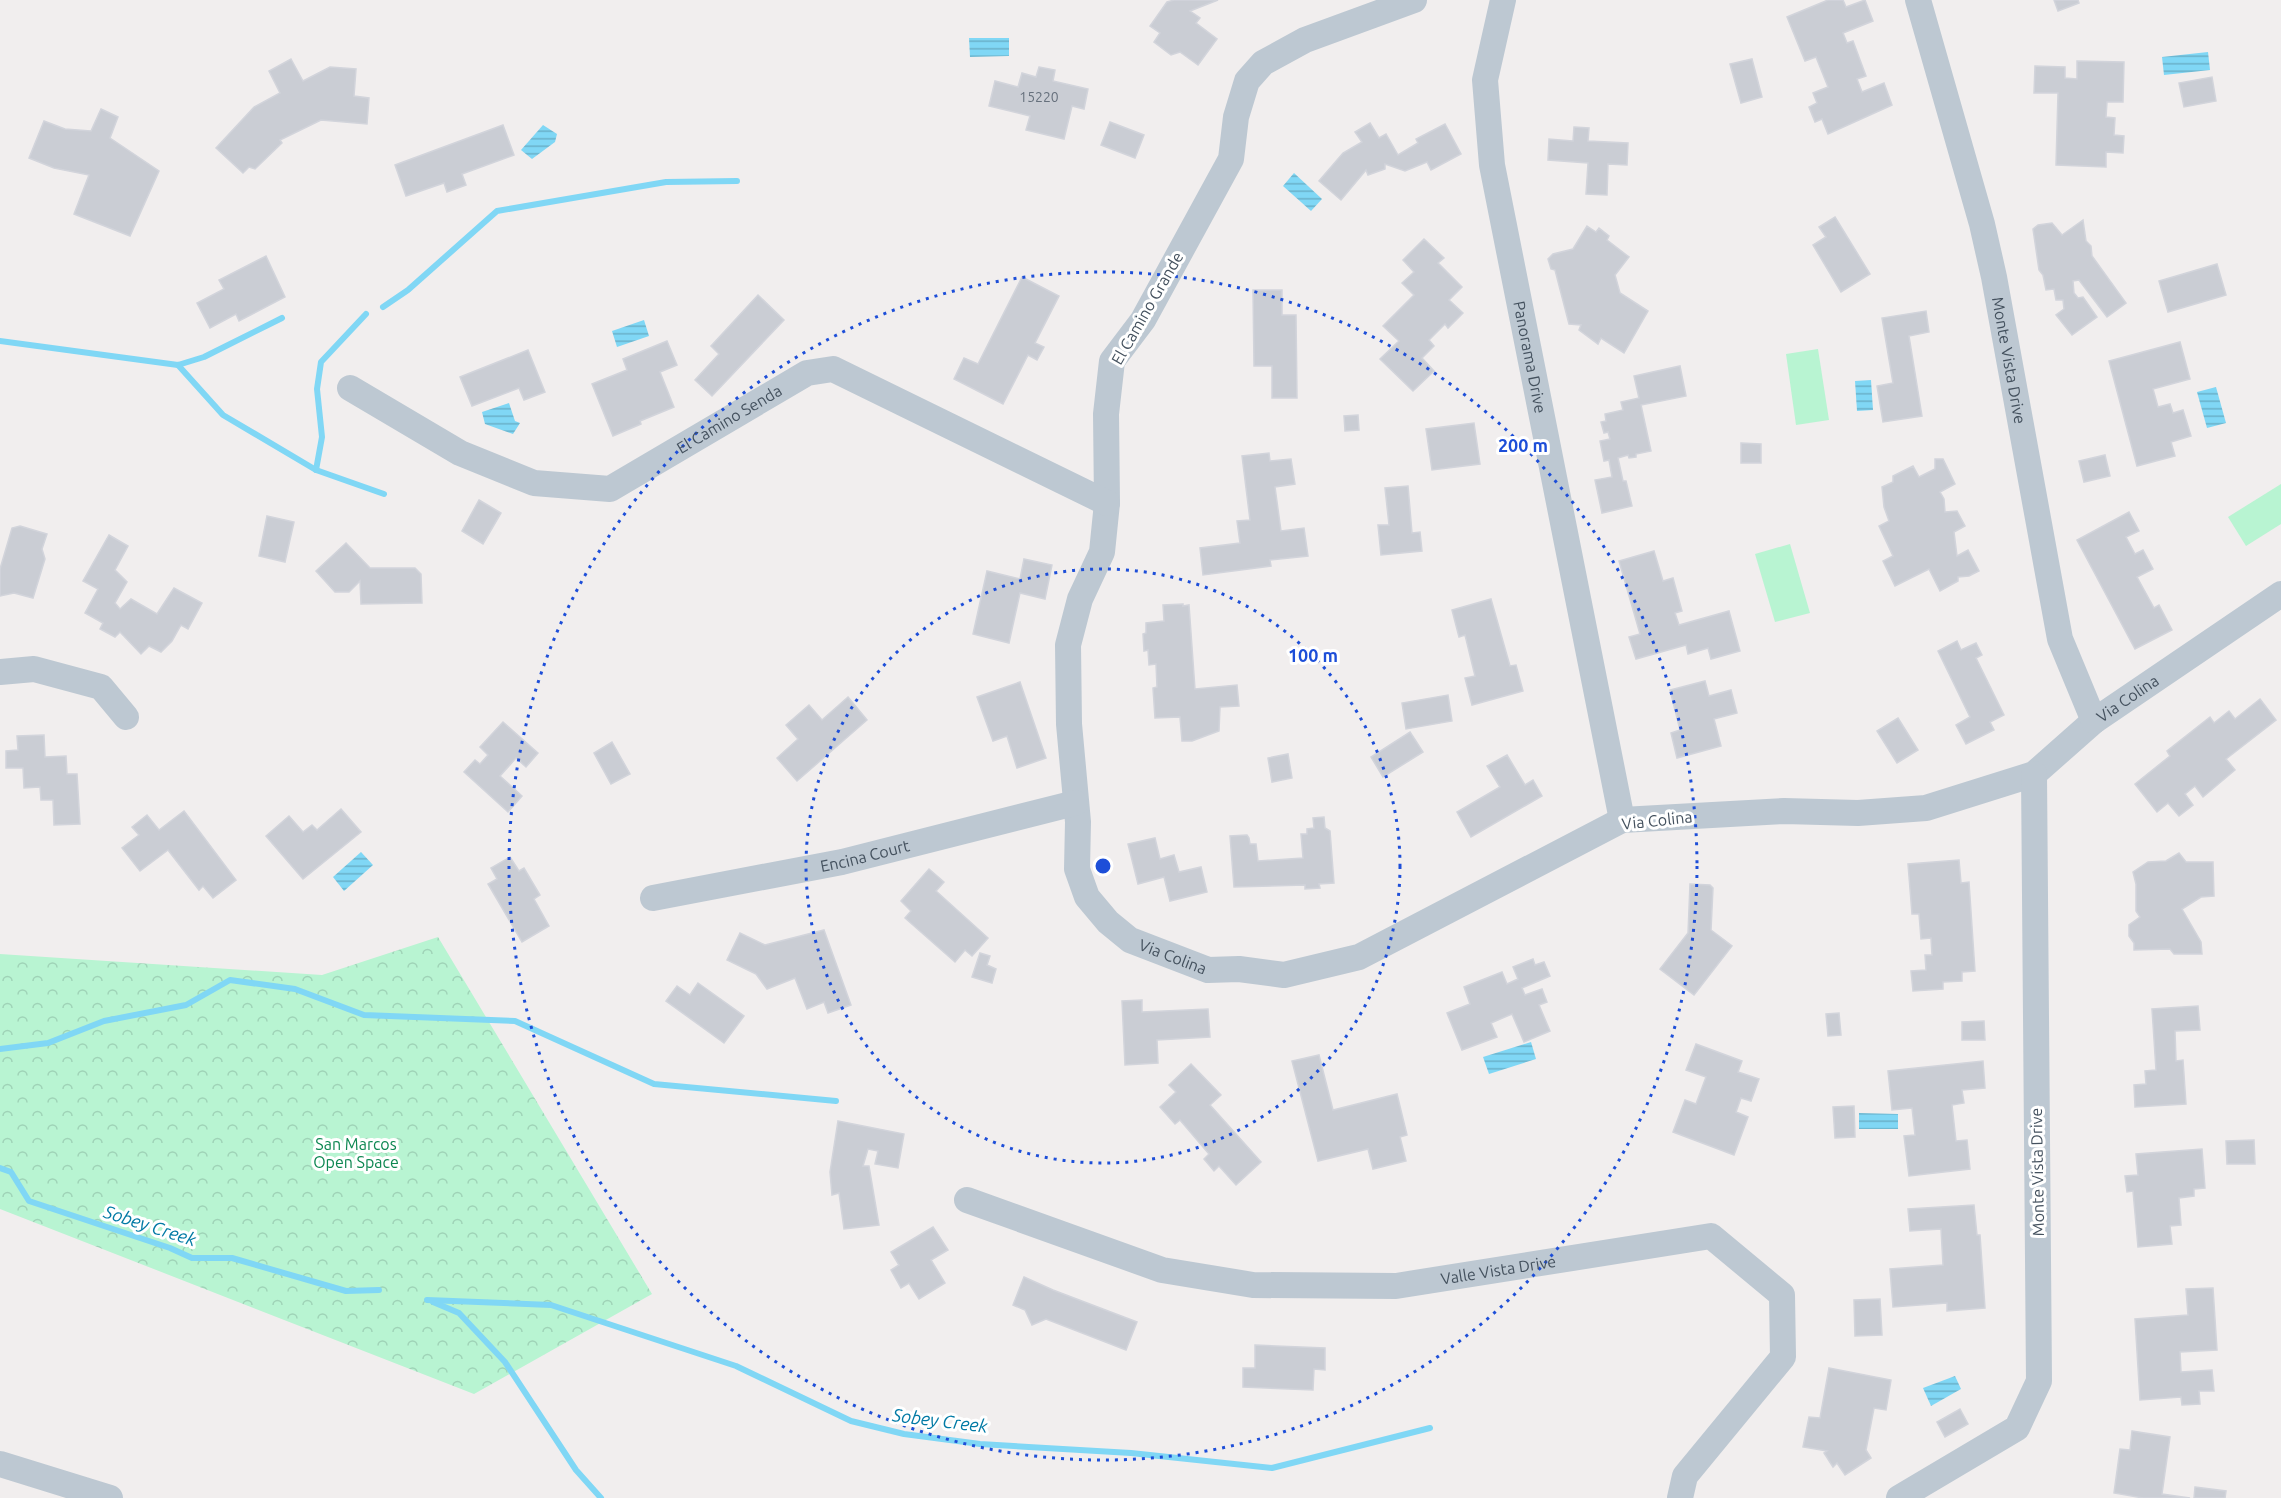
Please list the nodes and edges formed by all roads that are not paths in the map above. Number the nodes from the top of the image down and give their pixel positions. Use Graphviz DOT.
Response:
graph roads {
  1 [pos="1414,0"];
  2 [pos="1503,0"];
  3 [pos="1918,0"];
  4 [pos="350,388"];
  5 [pos="1107,503"];
  6 [pos="2281,594"];
  7 [pos="0,672"];
  8 [pos="126,717"];
  9 [pos="2094,721"];
  10 [pos="2034,774"];
  11 [pos="1075,802"];
  12 [pos="1622,820"];
  13 [pos="653,898"];
  14 [pos="967,1200"];
  15 [pos="0,1464"];
  16 [pos="110,1498"];
  17 [pos="1680,1498"];
  18 [pos="1899,1498"];
  1 -- 5 [label="street, El Camino Grande"];
  2 -- 12 [label="street, Panorama Drive"];
  3 -- 9 [label="street, Monte Vista Drive"];
  4 -- 5 [label="street, El Camino Senda"];
  5 -- 11 [label="street, El Camino Grande"];
  6 -- 9 [label="street, Via Colina"];
  7 -- 8 [label="street"];
  9 -- 10 [label="street, Via Colina"];
  10 -- 12 [label="street, Via Colina"];
  10 -- 18 [label="street, Monte Vista Drive"];
  11 -- 12 [label="street, Via Colina"];
  11 -- 13 [label="street, Encina Court"];
  14 -- 17 [label="street, Valle Vista Drive"];
  15 -- 16 [label="street"];
}
